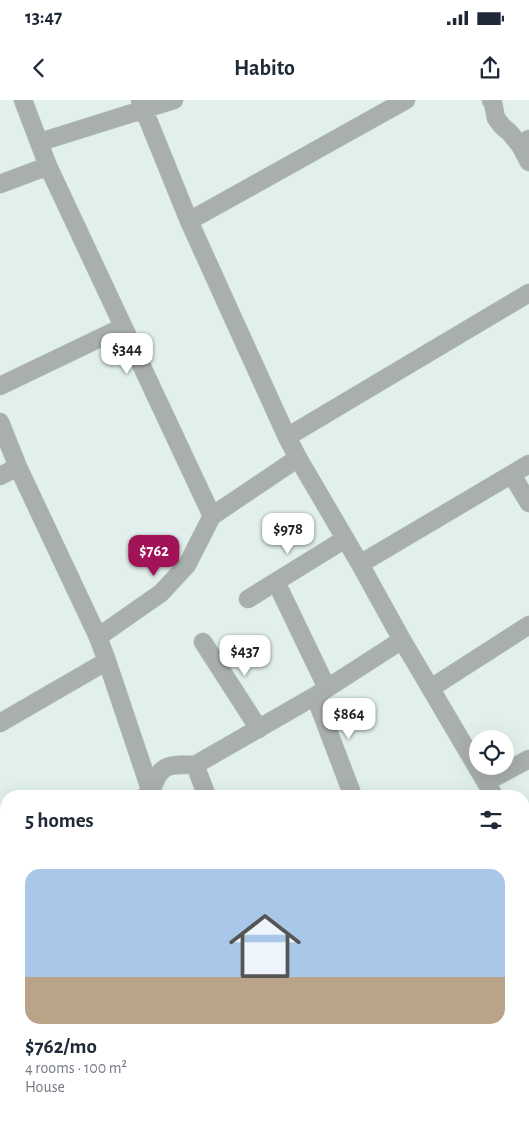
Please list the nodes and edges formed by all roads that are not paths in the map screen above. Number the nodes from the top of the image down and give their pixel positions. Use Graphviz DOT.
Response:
graph roads {
  1 [pos="24,100"];
  2 [pos="174,100"];
  3 [pos="406,100"];
  4 [pos="491,100"];
  5 [pos="142,105"];
  6 [pos="40,142"];
  7 [pos="524,142"];
  8 [pos="529,162"];
  9 [pos="48,166"];
  10 [pos="0,184"];
  11 [pos="189,220"];
  12 [pos="529,293"];
  13 [pos="122,327"];
  14 [pos="0,386"];
  15 [pos="0,422"];
  16 [pos="287,437"];
  17 [pos="298,458"];
  18 [pos="529,464"];
  19 [pos="18,467"];
  20 [pos="512,475"];
  21 [pos="0,476"];
  22 [pos="529,503"];
  23 [pos="212,516"];
  24 [pos="345,539"];
  25 [pos="360,564"];
  26 [pos="276,582"];
  27 [pos="248,599"];
  28 [pos="529,625"];
  29 [pos="98,637"];
  30 [pos="402,640"];
  31 [pos="203,642"];
  32 [pos="108,661"];
  33 [pos="431,688"];
  34 [pos="321,692"];
  35 [pos="0,723"];
  36 [pos="259,729"];
  37 [pos="529,759"];
  38 [pos="195,765"];
  39 [pos="490,789"];
  40 [pos="146,790"];
  41 [pos="149,790"];
  42 [pos="205,790"];
  43 [pos="351,790"];
  1 -- 6 [label="street"];
  2 -- 5 [label="street"];
  3 -- 11 [label="street"];
  4 -- 7 [label="street"];
  5 -- 6 [label="street"];
  5 -- 11 [label="street"];
  6 -- 9 [label="street"];
  7 -- 8 [label="street"];
  9 -- 10 [label="street"];
  9 -- 13 [label="street"];
  11 -- 16 [label="street"];
  12 -- 16 [label="street"];
  13 -- 14 [label="street"];
  13 -- 23 [label="street"];
  15 -- 19 [label="street"];
  16 -- 17 [label="street"];
  17 -- 23 [label="street"];
  17 -- 24 [label="street"];
  18 -- 20 [label="street"];
  19 -- 21 [label="street"];
  19 -- 29 [label="street"];
  20 -- 22 [label="street"];
  20 -- 25 [label="street"];
  23 -- 29 [label="street"];
  24 -- 25 [label="street"];
  24 -- 26 [label="street"];
  25 -- 30 [label="street"];
  26 -- 27 [label="street"];
  26 -- 34 [label="street"];
  28 -- 33 [label="street"];
  29 -- 32 [label="street"];
  30 -- 33 [label="street"];
  30 -- 34 [label="street"];
  31 -- 36 [label="street"];
  32 -- 35 [label="street"];
  32 -- 40 [label="street"];
  33 -- 39 [label="street"];
  34 -- 36 [label="street"];
  34 -- 43 [label="street"];
  36 -- 38 [label="street"];
  37 -- 39 [label="street"];
  38 -- 41 [label="street"];
  38 -- 42 [label="street"];
}
